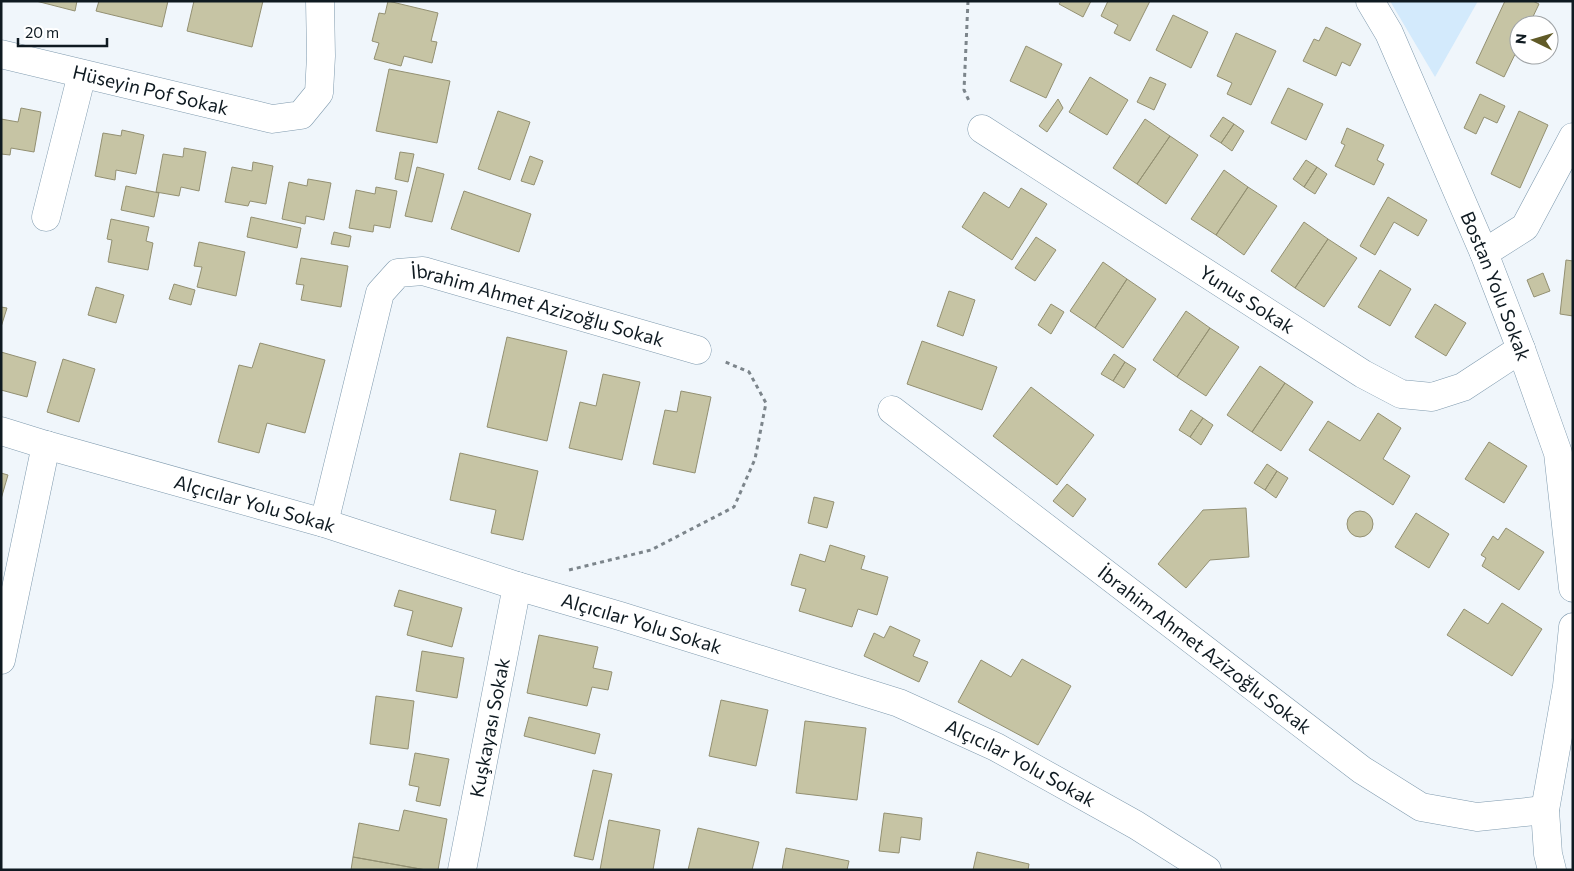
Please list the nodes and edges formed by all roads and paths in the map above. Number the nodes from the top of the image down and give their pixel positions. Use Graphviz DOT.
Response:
graph roads {
  1 [pos="320,1"];
  2 [pos="968,1"];
  3 [pos="1370,1"];
  4 [pos="1,54"];
  5 [pos="82,74"];
  6 [pos="982,129"];
  7 [pos="1573,137"];
  8 [pos="46,217"];
  9 [pos="1484,253"];
  10 [pos="1521,349"];
  11 [pos="697,350"];
  12 [pos="892,410"];
  13 [pos="1,431"];
  14 [pos="46,445"];
  15 [pos="324,523"];
  16 [pos="564,572"];
  17 [pos="517,586"];
  18 [pos="1573,588"];
  19 [pos="1573,627"];
  20 [pos="1,660"];
  21 [pos="1545,810"];
  22 [pos="462,870"];
  23 [pos="1207,870"];
  24 [pos="1552,870"];
  1 -- 5 [label="street, Hüseyin Pof Sokak"];
  2 -- 6 [label="path"];
  3 -- 9 [label="street, Bostan Yolu Sokak"];
  4 -- 5 [label="street, Hüseyin Pof Sokak"];
  5 -- 8 [label="street"];
  6 -- 10 [label="street, Yunus Sokak"];
  7 -- 9 [label="street"];
  9 -- 10 [label="street, Bostan Yolu Sokak"];
  10 -- 18 [label="street, Bostan Yolu Sokak"];
  11 -- 15 [label="street, İbrahim Ahmet Azizoğlu Sokak"];
  11 -- 16 [label="path"];
  12 -- 21 [label="street, İbrahim Ahmet Azizoğlu Sokak"];
  13 -- 14 [label="street, Alçıcılar Yolu Sokak"];
  14 -- 15 [label="street, Alçıcılar Yolu Sokak"];
  14 -- 20 [label="street"];
  15 -- 17 [label="street, Alçıcılar Yolu Sokak"];
  17 -- 22 [label="street, Kuşkayası Sokak"];
  17 -- 23 [label="street, Alçıcılar Yolu Sokak"];
  19 -- 21 [label="street"];
  21 -- 24 [label="street"];
}
